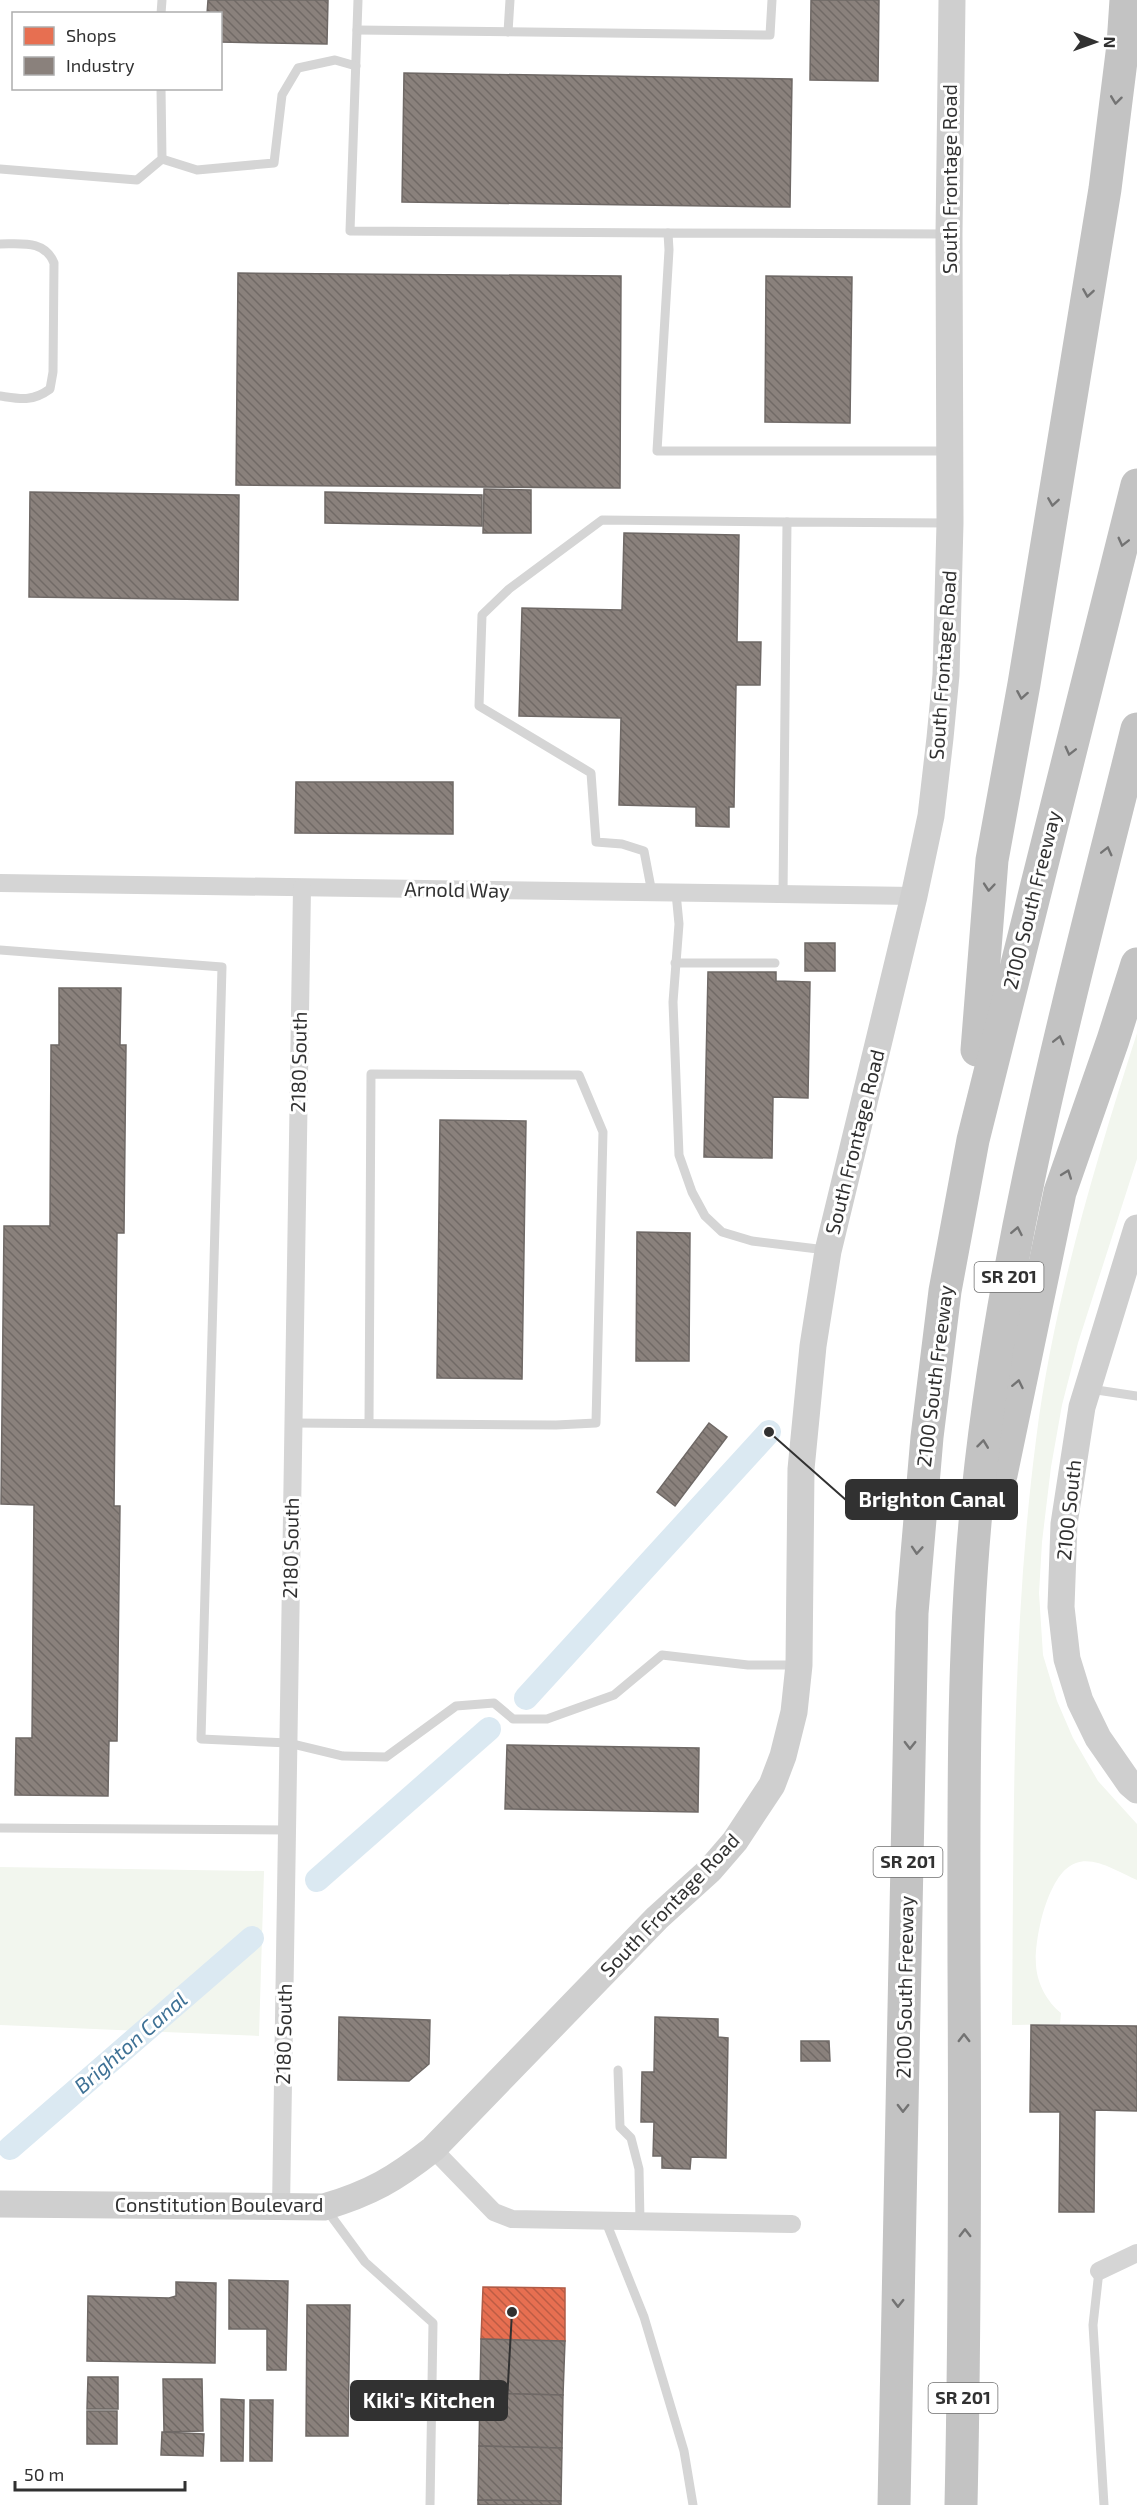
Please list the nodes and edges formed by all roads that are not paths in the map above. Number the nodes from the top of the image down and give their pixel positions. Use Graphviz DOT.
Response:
graph roads {
  1 [pos="358,0"];
  2 [pos="510,0"];
  3 [pos="772,0"];
  4 [pos="952,0"];
  5 [pos="1126,0"];
  6 [pos="357,30"];
  7 [pos="508,32"];
  8 [pos="356,66"];
  9 [pos="160,90"];
  10 [pos="162,159"];
  11 [pos="0,169"];
  12 [pos="668,233"];
  13 [pos="949,234"];
  14 [pos="0,244"];
  15 [pos="0,396"];
  16 [pos="951,451"];
  17 [pos="1137,485"];
  18 [pos="787,522"];
  19 [pos="950,523"];
  20 [pos="1137,729"];
  21 [pos="0,883"];
  22 [pos="302,888"];
  23 [pos="652,893"];
  24 [pos="676,893"];
  25 [pos="783,894"];
  26 [pos="915,896"];
  27 [pos="0,950"];
  28 [pos="675,963"];
  29 [pos="775,963"];
  30 [pos="1137,964"];
  31 [pos="956,1221"];
  32 [pos="1137,1228"];
  33 [pos="828,1251"];
  34 [pos="1088,1389"];
  35 [pos="1137,1396"];
  36 [pos="293,1423"];
  37 [pos="369,1423"];
  38 [pos="799,1665"];
  39 [pos="288,1743"];
  40 [pos="1133,1787"];
  41 [pos="0,1828"];
  42 [pos="287,1830"];
  43 [pos="964,1838"];
  44 [pos="618,2070"];
  45 [pos="433,2149"];
  46 [pos="0,2204"];
  47 [pos="324,2207"];
  48 [pos="281,2208"];
  49 [pos="606,2222"];
  50 [pos="640,2222"];
  51 [pos="792,2224"];
  52 [pos="1137,2253"];
  53 [pos="1100,2271"];
  54 [pos="965,2291"];
  55 [pos="430,2505"];
  56 [pos="693,2505"];
  57 [pos="894,2505"];
  58 [pos="961,2505"];
  59 [pos="983,2505"];
  60 [pos="1104,2505"];
  1 -- 6 [label="lane"];
  2 -- 7 [label="lane"];
  3 -- 7 [label="lane"];
  4 -- 13 [label="street, South Frontage Road"];
  5 -- 31 [label="highway, one-way"];
  6 -- 7 [label="lane"];
  6 -- 8 [label="lane"];
  8 -- 10 [label="lane"];
  8 -- 12 [label="lane"];
  9 -- 10 [label="lane"];
  10 -- 11 [label="lane"];
  12 -- 13 [label="lane"];
  12 -- 16 [label="lane"];
  13 -- 16 [label="street, South Frontage Road"];
  14 -- 15 [label="lane"];
  16 -- 19 [label="street, South Frontage Road"];
  17 -- 31 [label="highway, 2100 South Freeway / SR 201, one-way"];
  18 -- 19 [label="lane"];
  18 -- 23 [label="lane"];
  18 -- 25 [label="lane"];
  19 -- 26 [label="street, South Frontage Road"];
  43 -- 20 [label="highway, SR 201, one-way"];
  21 -- 22 [label="street, Arnold Way"];
  22 -- 23 [label="street, Arnold Way"];
  22 -- 36 [label="street, 2180 South"];
  23 -- 24 [label="street, Arnold Way"];
  24 -- 25 [label="street, Arnold Way"];
  24 -- 28 [label="lane"];
  25 -- 26 [label="street, Arnold Way"];
  26 -- 33 [label="street, South Frontage Road"];
  27 -- 39 [label="lane"];
  28 -- 29 [label="lane"];
  28 -- 33 [label="lane"];
  43 -- 30 [label="highway, one-way"];
  31 -- 57 [label="highway, 2100 South Freeway / SR 201, one-way"];
  32 -- 34 [label="street, 2100 South"];
  33 -- 38 [label="street, South Frontage Road"];
  34 -- 35 [label="lane"];
  34 -- 40 [label="street, 2100 South"];
  36 -- 37 [label="lane"];
  36 -- 39 [label="street, 2180 South"];
  37 -- 37 [label="lane"];
  38 -- 39 [label="lane"];
  38 -- 45 [label="street, South Frontage Road"];
  39 -- 42 [label="street, 2180 South"];
  41 -- 42 [label="lane"];
  42 -- 48 [label="street, 2180 South"];
  54 -- 43 [label="highway, SR 201, one-way"];
  44 -- 50 [label="lane"];
  45 -- 47 [label="street, Constitution Boulevard"];
  45 -- 49 [label="street"];
  46 -- 48 [label="street, Constitution Boulevard"];
  47 -- 48 [label="street, Constitution Boulevard"];
  47 -- 55 [label="lane"];
  49 -- 50 [label="street"];
  49 -- 56 [label="lane"];
  50 -- 51 [label="street"];
  52 -- 53 [label="street"];
  53 -- 60 [label="lane"];
  54 -- 58 [label="highway, SR 201"];
  54 -- 59 [label="highway"];
}
